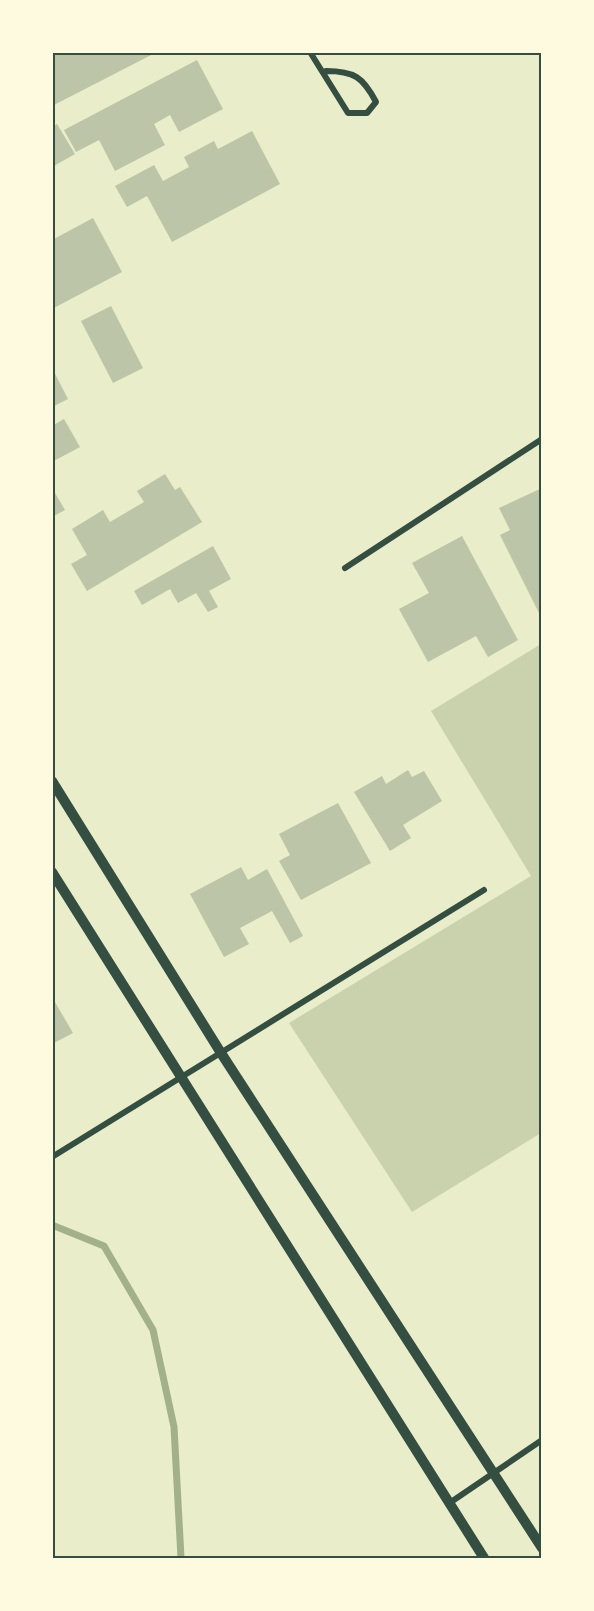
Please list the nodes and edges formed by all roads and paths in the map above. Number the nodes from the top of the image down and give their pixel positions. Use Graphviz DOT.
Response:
graph roads {
  1 [pos="310,52"];
  2 [pos="326,71"];
  3 [pos="542,439"];
  4 [pos="345,568"];
  5 [pos="52,781"];
  6 [pos="52,872"];
  7 [pos="484,890"];
  8 [pos="221,1053"];
  9 [pos="181,1077"];
  10 [pos="52,1157"];
  11 [pos="542,1440"];
  12 [pos="493,1473"];
  13 [pos="448,1504"];
  14 [pos="542,1548"];
  15 [pos="484,1558"];
  1 -- 2 [label="street"];
  3 -- 4 [label="street"];
  5 -- 8 [label="street"];
  6 -- 9 [label="street"];
  7 -- 8 [label="street"];
  8 -- 9 [label="street"];
  8 -- 12 [label="street"];
  9 -- 10 [label="street"];
  9 -- 13 [label="street"];
  11 -- 12 [label="street"];
  12 -- 13 [label="street"];
  12 -- 14 [label="street"];
  13 -- 15 [label="street"];
}
